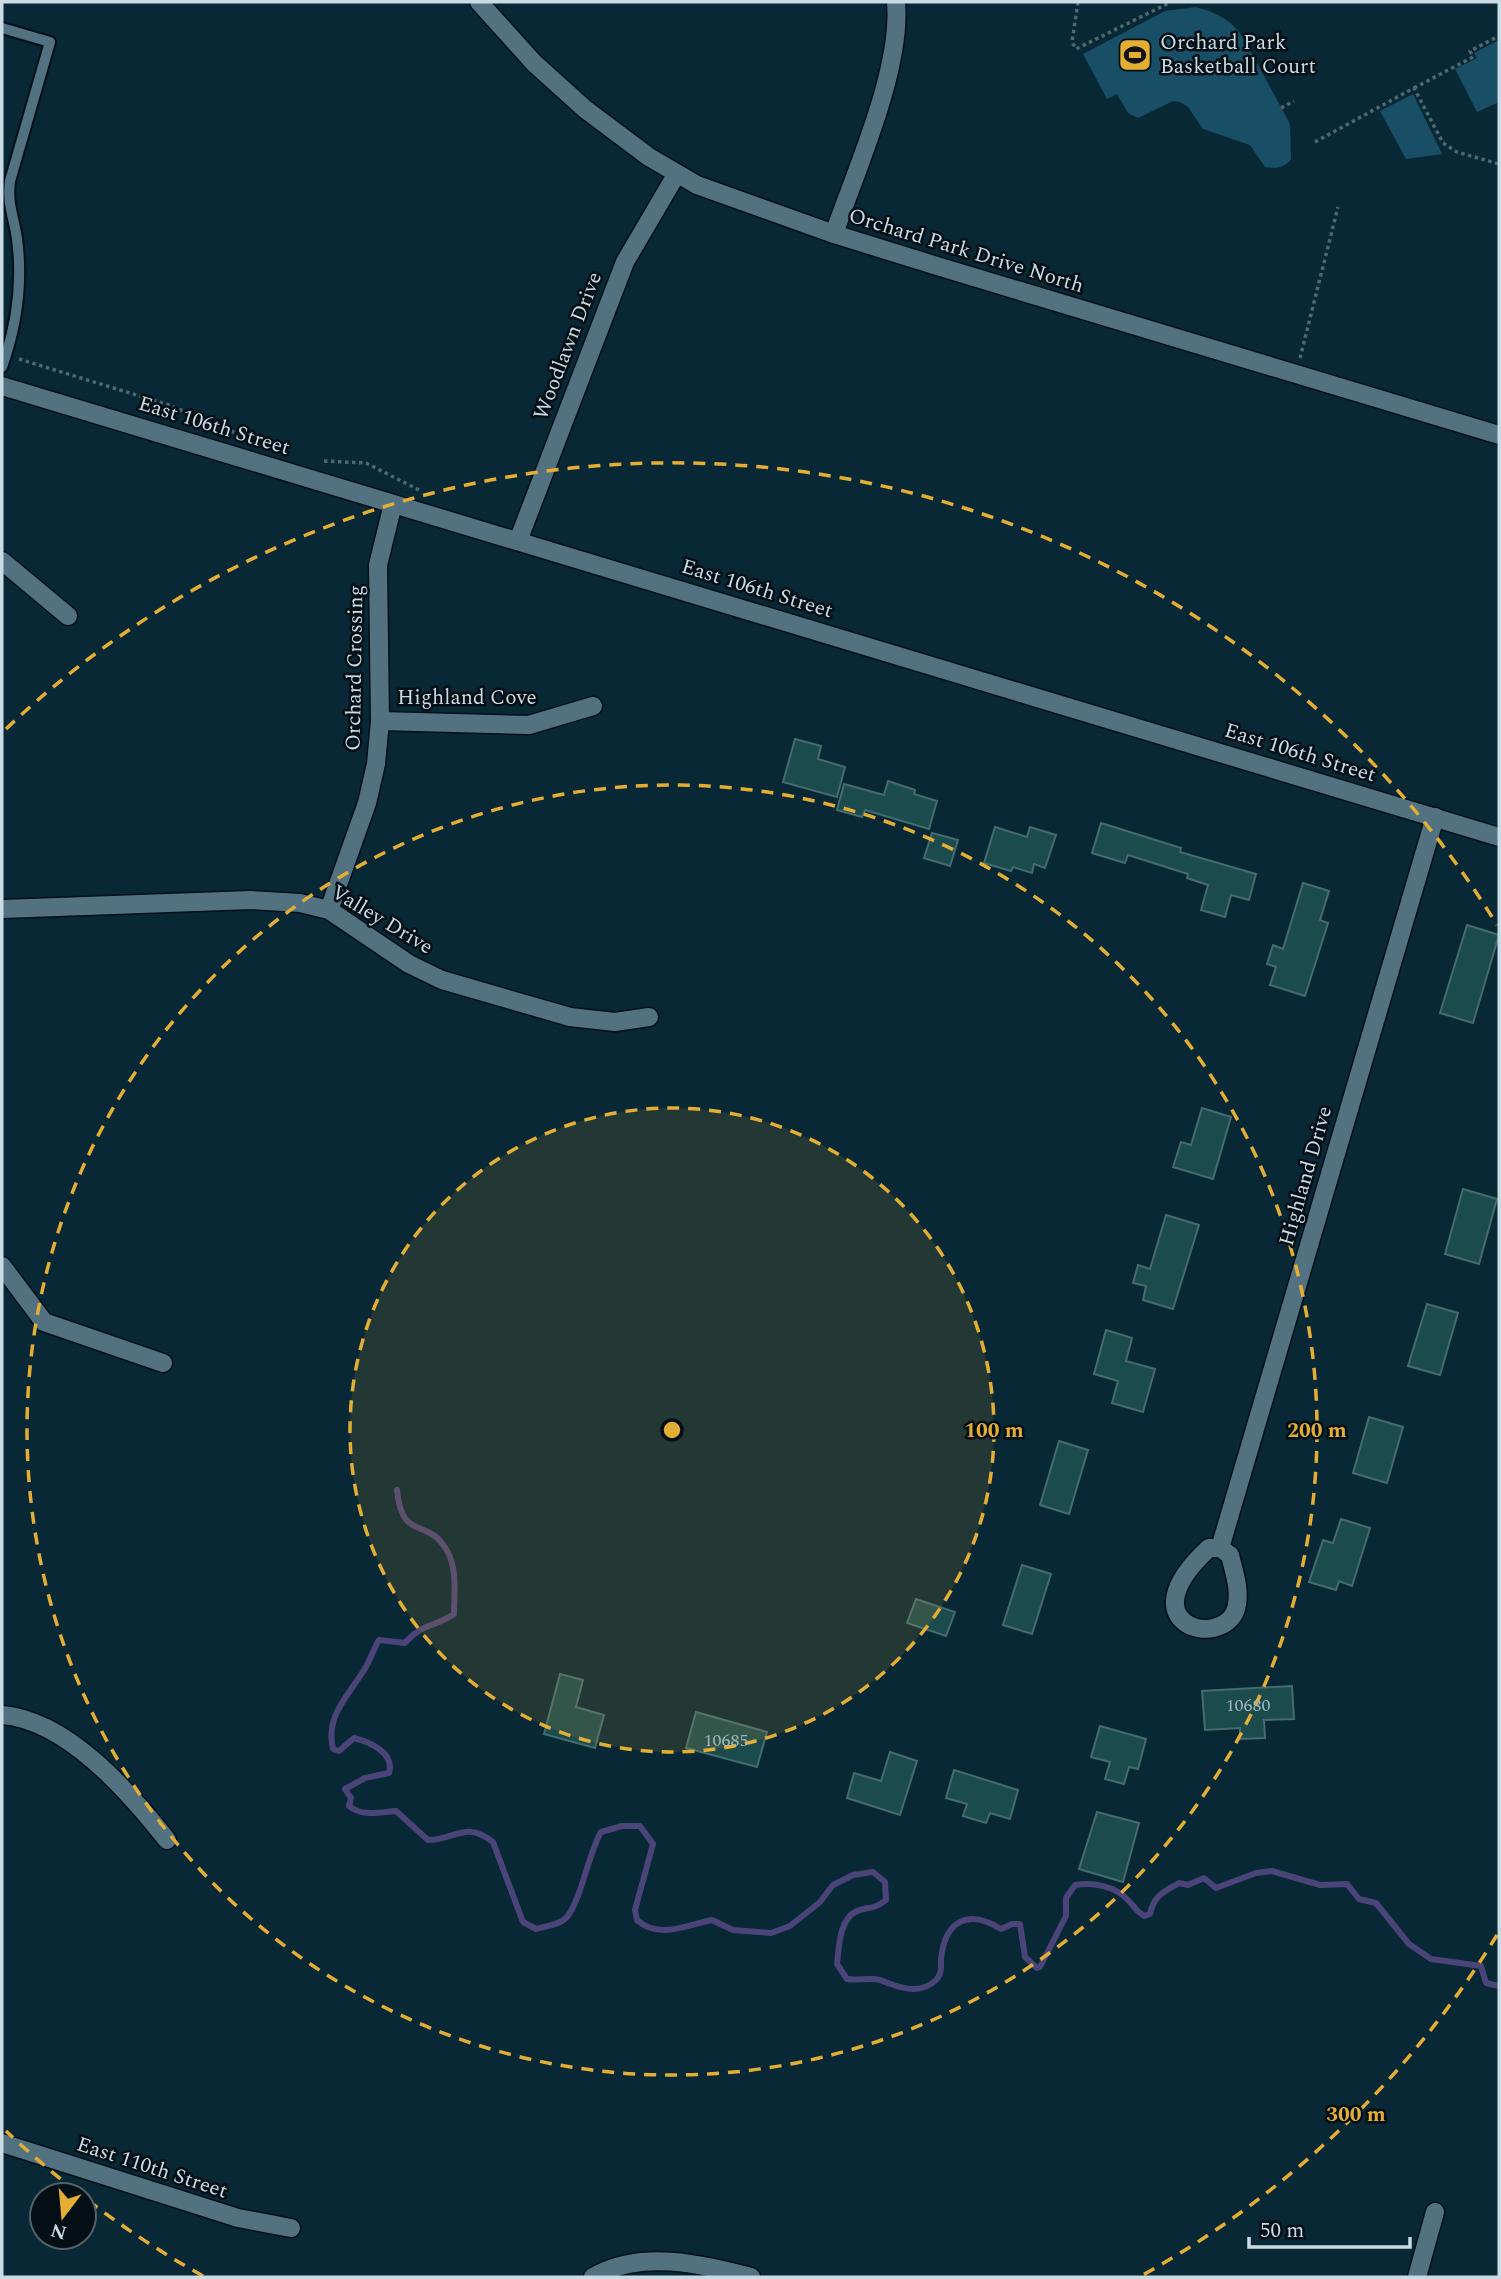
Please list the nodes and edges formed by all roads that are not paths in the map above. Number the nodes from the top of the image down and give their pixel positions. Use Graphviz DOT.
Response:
graph roads {
  1 [pos="479,2"];
  2 [pos="896,2"];
  3 [pos="2,28"];
  4 [pos="676,175"];
  5 [pos="5,203"];
  6 [pos="834,234"];
  7 [pos="2,367"];
  8 [pos="2,386"];
  9 [pos="1499,435"];
  10 [pos="393,504"];
  11 [pos="518,541"];
  12 [pos="2,561"];
  13 [pos="68,616"];
  14 [pos="593,706"];
  15 [pos="380,721"];
  16 [pos="1435,817"];
  17 [pos="1499,837"];
  18 [pos="2,909"];
  19 [pos="329,911"];
  20 [pos="649,1017"];
  21 [pos="2,1266"];
  22 [pos="163,1363"];
  23 [pos="1220,1548"];
  24 [pos="2,1715"];
  25 [pos="167,1840"];
  26 [pos="2,2143"];
  27 [pos="1435,2212"];
  28 [pos="291,2228"];
  29 [pos="593,2277"];
  30 [pos="751,2277"];
  31 [pos="1417,2277"];
  1 -- 4 [label="street, Orchard Park Drive North"];
  2 -- 6 [label="street"];
  3 -- 5 [label="lane"];
  4 -- 6 [label="street, Orchard Park Drive North"];
  4 -- 11 [label="street, Woodlawn Drive"];
  5 -- 7 [label="lane"];
  6 -- 9 [label="street, Orchard Park Drive North"];
  8 -- 10 [label="street, East 106th Street"];
  10 -- 11 [label="street, East 106th Street"];
  10 -- 15 [label="street, Orchard Crossing"];
  11 -- 16 [label="street, East 106th Street"];
  12 -- 13 [label="street"];
  14 -- 15 [label="street, Highland Cove"];
  15 -- 19 [label="street, Orchard Crossing"];
  16 -- 17 [label="street, East 106th Street"];
  16 -- 23 [label="street, Highland Drive"];
  18 -- 19 [label="street, Valley Drive"];
  19 -- 20 [label="street, Valley Drive"];
  21 -- 22 [label="street"];
  23 -- 23 [label="street"];
  24 -- 25 [label="street"];
  26 -- 28 [label="street, East 110th Street"];
  27 -- 31 [label="street"];
  29 -- 30 [label="street"];
}
